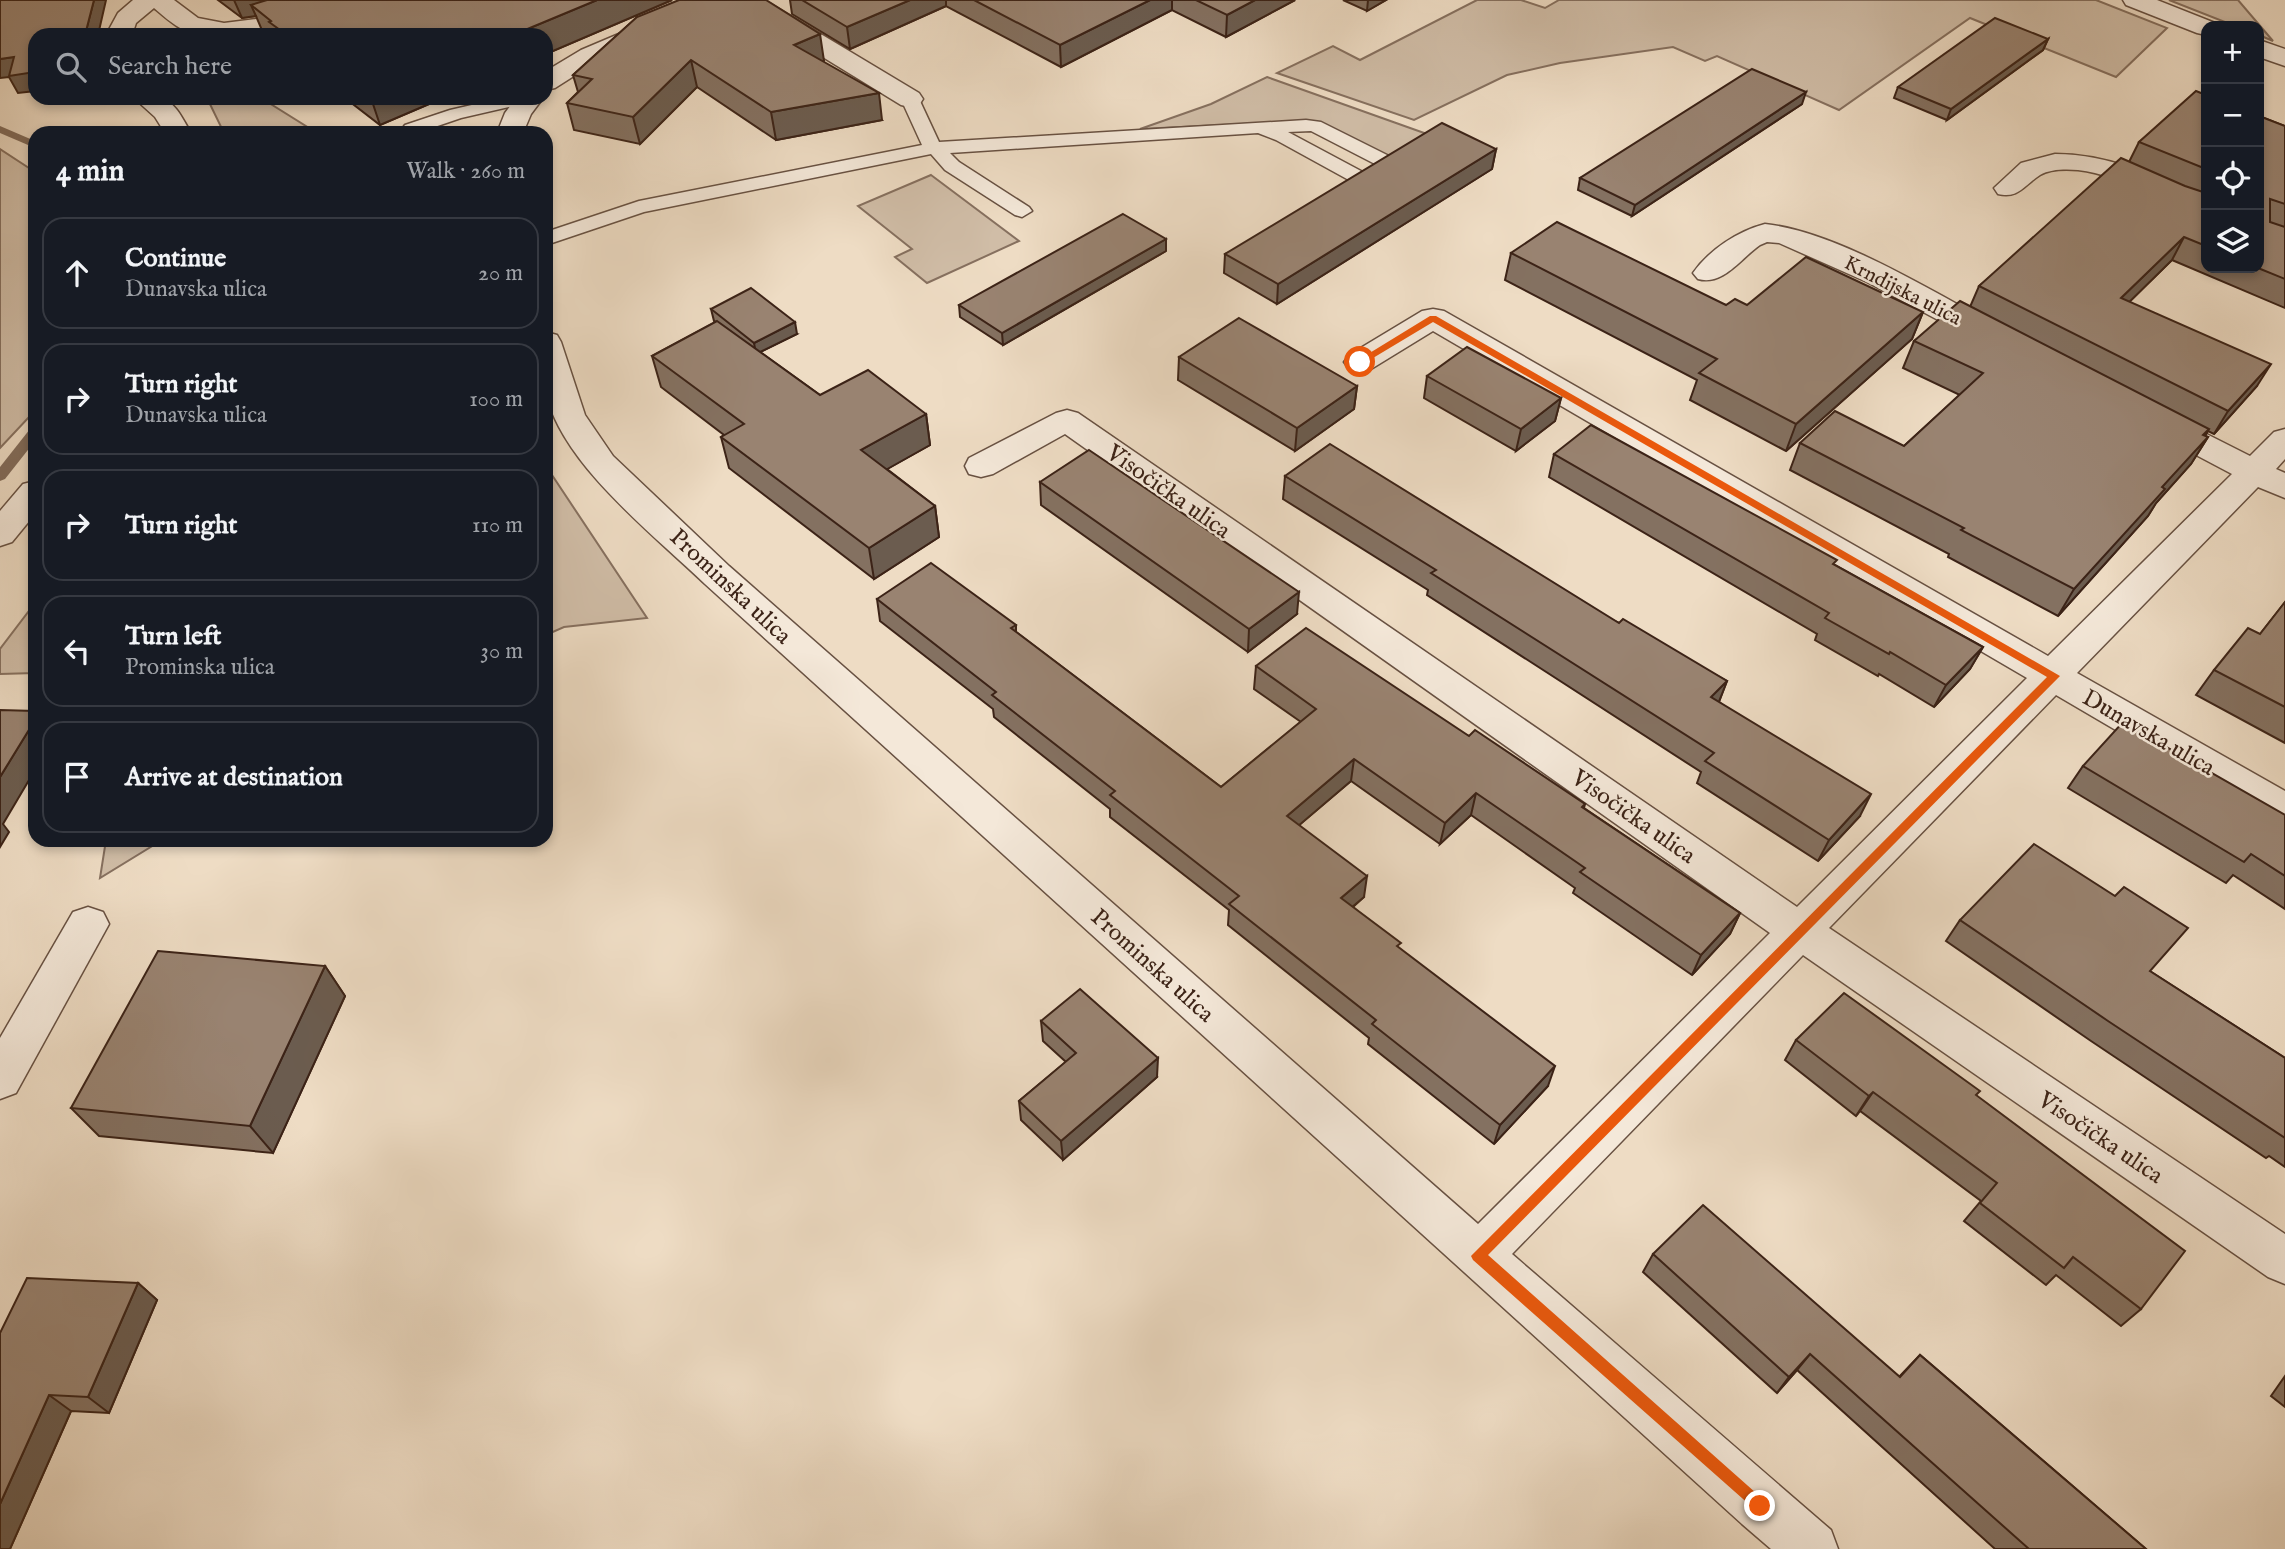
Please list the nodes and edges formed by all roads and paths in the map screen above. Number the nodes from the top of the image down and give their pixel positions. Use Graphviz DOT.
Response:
graph roads {
  1 [pos="150,0"];
  2 [pos="159,0"];
  3 [pos="330,0"];
  4 [pos="720,0"];
  5 [pos="747,0"];
  6 [pos="2135,0"];
  7 [pos="2201,26"];
  8 [pos="122,28"];
  9 [pos="207,28"];
  10 [pos="244,28"];
  11 [pos="2264,50"];
  12 [pos="2285,58"];
  13 [pos="553,78"];
  14 [pos="910,99"];
  15 [pos="156,105"];
  16 [pos="496,105"];
  17 [pos="523,105"];
  18 [pos="174,126"];
  19 [pos="420,126"];
  20 [pos="513,126"];
  21 [pos="1257,127"];
  22 [pos="935,148"];
  23 [pos="1382,160"];
  24 [pos="1354,175"];
  25 [pos="2008,188"];
  26 [pos="2201,207"];
  27 [pos="1022,211"];
  28 [pos="553,237"];
  29 [pos="1708,273"];
  30 [pos="2021,351"];
  31 [pos="1360,362"];
  32 [pos="553,365"];
  33 [pos="2131,408"];
  34 [pos="2285,440"];
  35 [pos="981,466"];
  36 [pos="2269,479"];
  37 [pos="28,500"];
  38 [pos="0,534"];
  39 [pos="2054,676"];
  40 [pos="2285,810"];
  41 [pos="88,924"];
  42 [pos="1801,932"];
  43 [pos="0,1079"];
  44 [pos="1478,1256"];
  45 [pos="2285,1261"];
  46 [pos="1811,1549"];
  1 -- 8 [label="street"];
  2 -- 9 [label="street"];
  3 -- 10 [label="street"];
  4 -- 13 [label="street"];
  5 -- 14 [label="street"];
  6 -- 7 [label="street"];
  11 -- 12 [label="street"];
  14 -- 22 [label="lane"];
  15 -- 18 [label="street"];
  16 -- 19 [label="lane"];
  17 -- 20 [label="street"];
  21 -- 22 [label="lane"];
  21 -- 23 [label="lane"];
  21 -- 24 [label="lane"];
  22 -- 27 [label="lane"];
  22 -- 28 [label="lane"];
  25 -- 26 [label="street"];
  29 -- 30 [label="street, Krndijska ulica"];
  31 -- 39 [label="street, Dunavska ulica"];
  32 -- 44 [label="street, Prominska ulica"];
  33 -- 36 [label="street"];
  34 -- 36 [label="street"];
  35 -- 42 [label="street, Visočička ulica"];
  36 -- 39 [label="street"];
  37 -- 38 [label="street"];
  39 -- 40 [label="street, Dunavska ulica"];
  39 -- 42 [label="street"];
  41 -- 43 [label="street"];
  42 -- 44 [label="street"];
  42 -- 45 [label="street, Visočička ulica"];
  44 -- 46 [label="street, Prominska ulica"];
}
